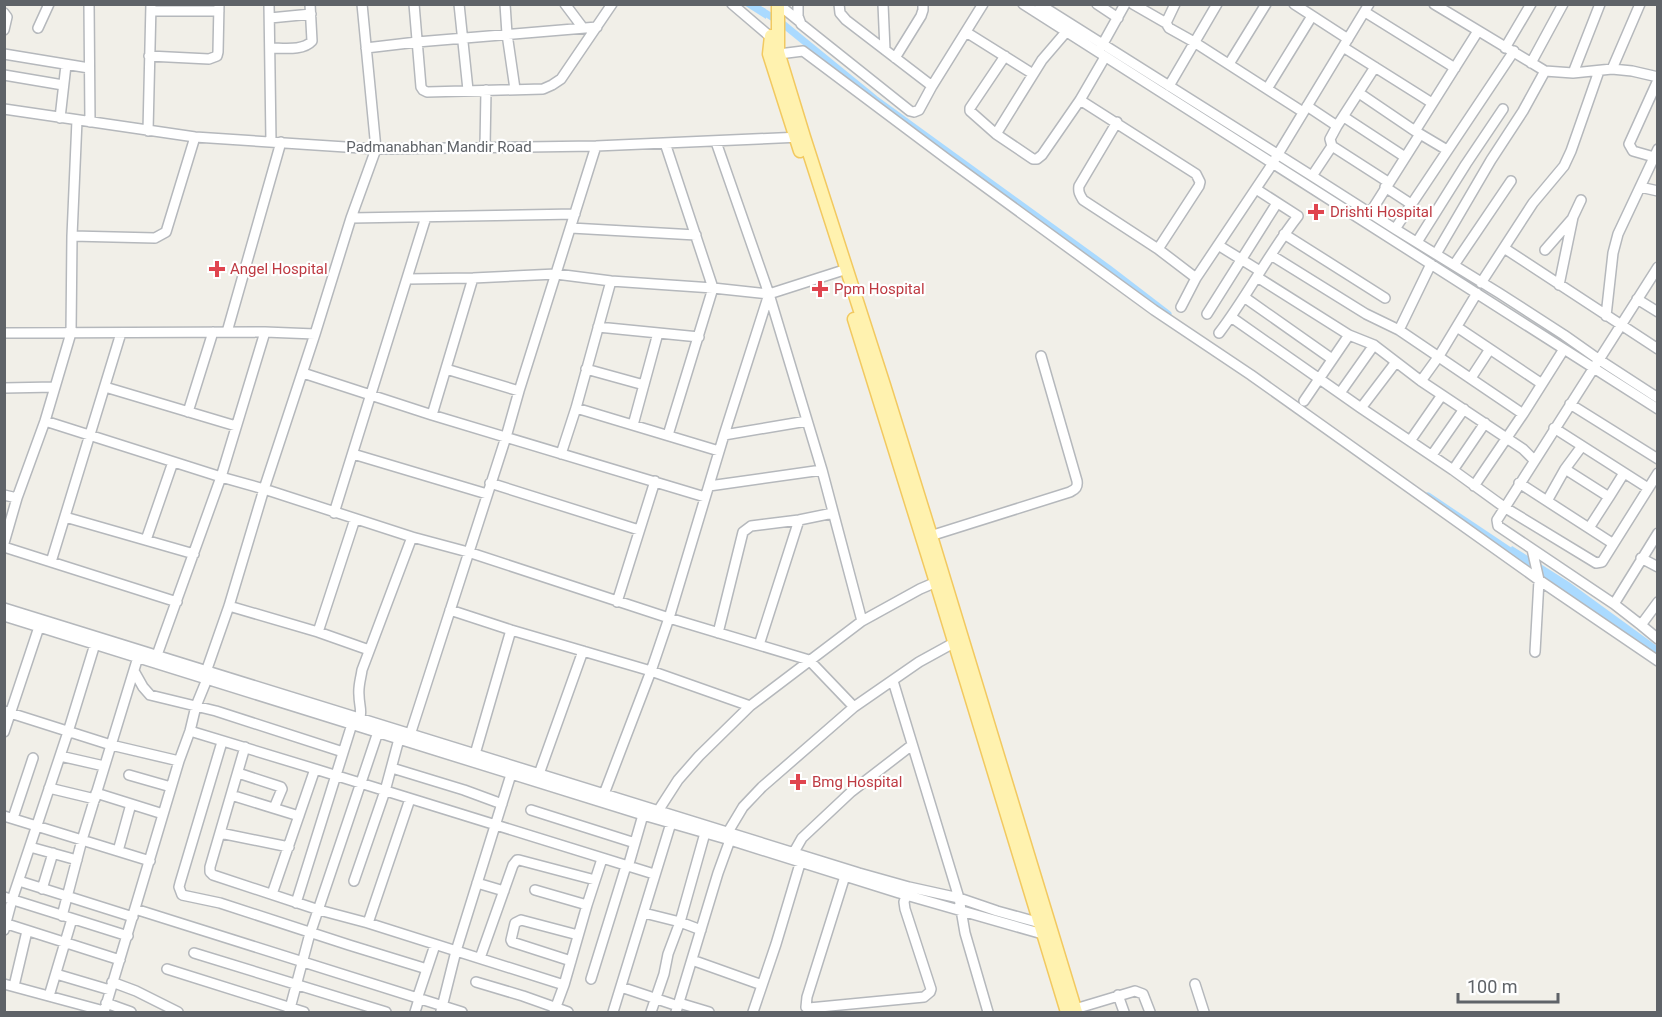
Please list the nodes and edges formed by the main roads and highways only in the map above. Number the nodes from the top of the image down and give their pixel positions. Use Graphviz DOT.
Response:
graph roads {
  1 [pos="775,7"];
  2 [pos="775,38"];
  3 [pos="799,137"];
  4 [pos="1073,1011"];
  1 -- 2 [label="main road"];
  2 -- 3 [label="main road"];
  2 -- 3 [label="main road"];
  3 -- 4 [label="main road"];
}
